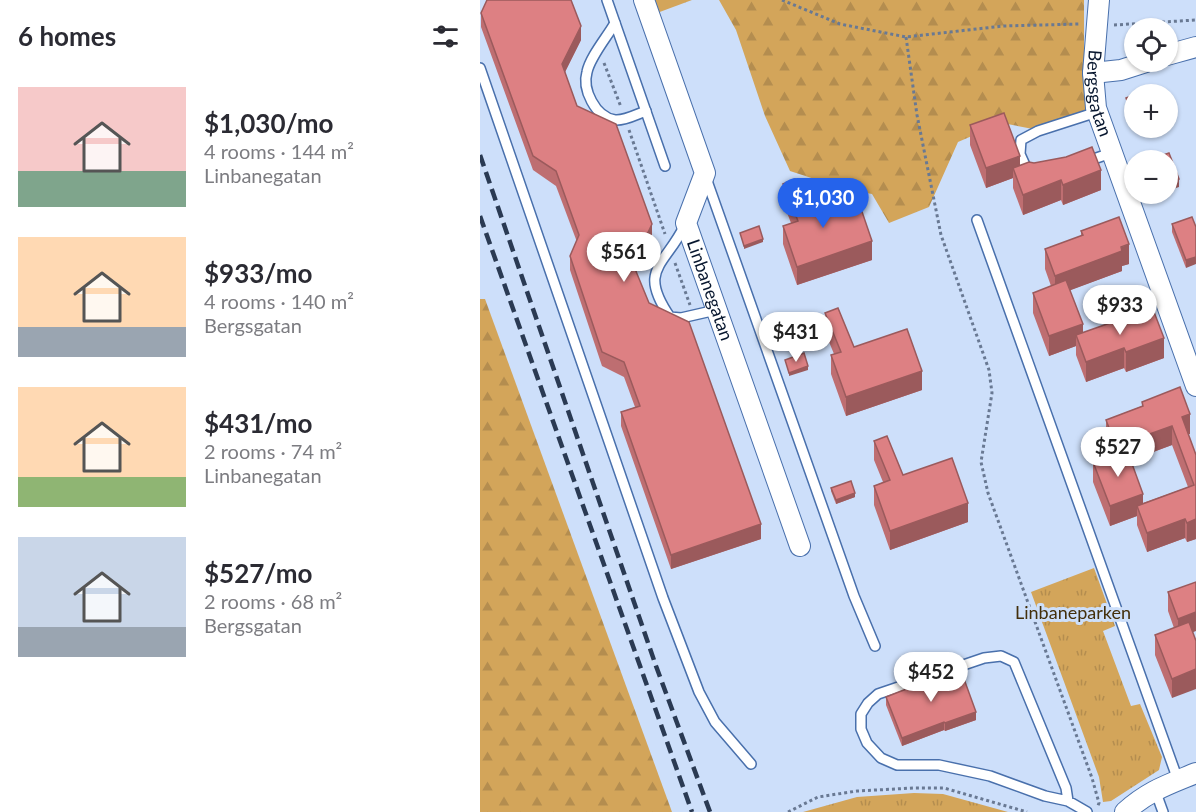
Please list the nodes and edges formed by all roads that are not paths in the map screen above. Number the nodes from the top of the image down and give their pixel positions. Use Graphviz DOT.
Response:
graph roads {
  1 [pos="607,0"];
  2 [pos="644,0"];
  3 [pos="1099,0"];
  4 [pos="615,23"];
  5 [pos="1196,47"];
  6 [pos="1178,52"];
  7 [pos="480,68"];
  8 [pos="1124,69"];
  9 [pos="1093,72"];
  10 [pos="646,111"];
  11 [pos="1097,112"];
  12 [pos="1111,153"];
  13 [pos="665,166"];
  14 [pos="1074,166"];
  15 [pos="705,173"];
  16 [pos="1044,174"];
  17 [pos="977,220"];
  18 [pos="686,223"];
  19 [pos="716,310"];
  20 [pos="1196,386"];
  21 [pos="800,546"];
  22 [pos="875,646"];
  23 [pos="751,764"];
  24 [pos="1187,777"];
  25 [pos="1155,790"];
  26 [pos="1068,801"];
  27 [pos="1087,812"];
  28 [pos="1125,812"];
  29 [pos="1163,812"];
  1 -- 4 [label="lane"];
  2 -- 15 [label="street"];
  3 -- 9 [label="street, Bergsgatan"];
  4 -- 10 [label="lane"];
  4 -- 10 [label="lane"];
  5 -- 6 [label="street"];
  7 -- 23 [label="lane"];
  8 -- 9 [label="street"];
  9 -- 11 [label="street, Bergsgatan"];
  10 -- 13 [label="lane"];
  11 -- 12 [label="street, Bergsgatan"];
  11 -- 16 [label="lane"];
  12 -- 14 [label="lane"];
  12 -- 20 [label="street, Bergsgatan"];
  15 -- 18 [label="street, Linbanegatan"];
  15 -- 22 [label="lane"];
  17 -- 24 [label="lane"];
  18 -- 19 [label="street, Linbanegatan"];
  18 -- 19 [label="lane"];
  19 -- 21 [label="street, Linbanegatan"];
  24 -- 25 [label="street"];
  25 -- 28 [label="street"];
  25 -- 29 [label="lane"];
  26 -- 26 [label="lane"];
  26 -- 27 [label="lane"];
}
